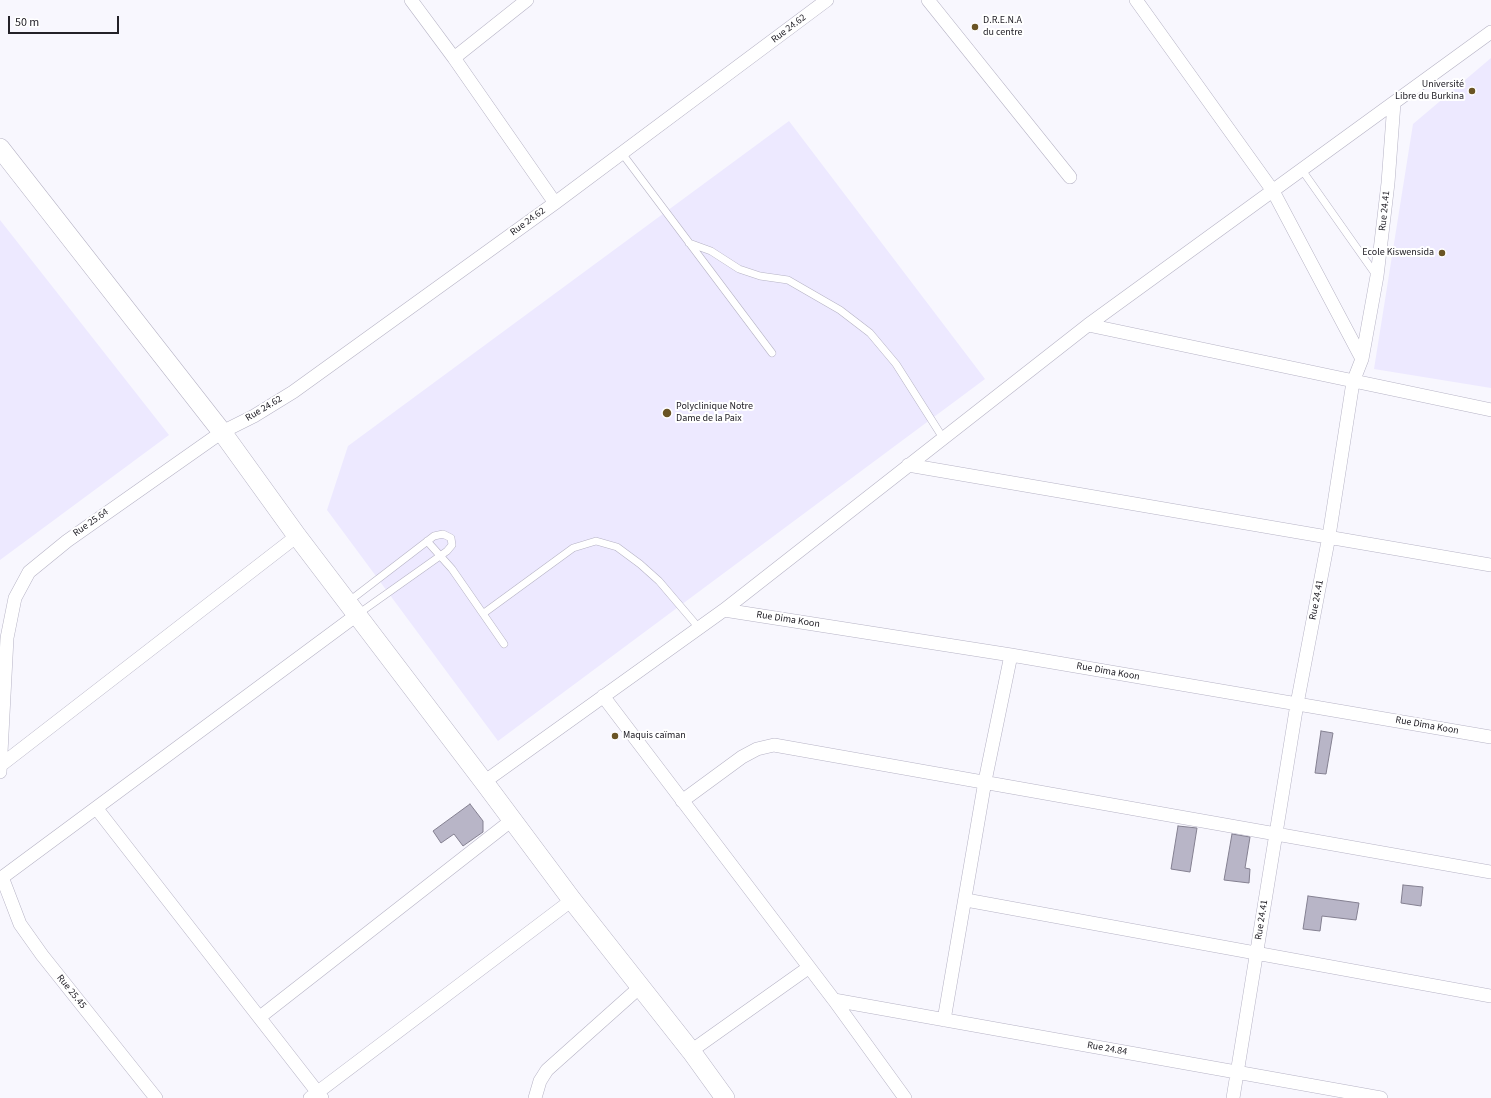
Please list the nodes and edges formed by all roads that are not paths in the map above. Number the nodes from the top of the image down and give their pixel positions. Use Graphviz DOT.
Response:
graph roads {
  1 [pos="411,0"];
  2 [pos="527,0"];
  3 [pos="827,0"];
  4 [pos="928,0"];
  5 [pos="1136,0"];
  6 [pos="1491,32"];
  7 [pos="454,58"];
  8 [pos="1394,103"];
  9 [pos="0,148"];
  10 [pos="621,152"];
  11 [pos="1302,170"];
  12 [pos="1070,177"];
  13 [pos="1273,191"];
  14 [pos="555,203"];
  15 [pos="689,243"];
  16 [pos="1377,276"];
  17 [pos="1088,325"];
  18 [pos="772,353"];
  19 [pos="1362,359"];
  20 [pos="1353,382"];
  21 [pos="1491,410"];
  22 [pos="222,432"];
  23 [pos="943,438"];
  24 [pos="908,465"];
  25 [pos="297,536"];
  26 [pos="1329,536"];
  27 [pos="427,541"];
  28 [pos="440,556"];
  29 [pos="1491,565"];
  30 [pos="353,608"];
  31 [pos="724,610"];
  32 [pos="484,613"];
  33 [pos="699,628"];
  34 [pos="4,641"];
  35 [pos="504,644"];
  36 [pos="1011,655"];
  37 [pos="603,696"];
  38 [pos="1297,704"];
  39 [pos="1491,738"];
  40 [pos="0,768"];
  41 [pos="985,781"];
  42 [pos="484,782"];
  43 [pos="682,801"];
  44 [pos="97,808"];
  45 [pos="512,820"];
  46 [pos="1277,834"];
  47 [pos="1491,872"];
  48 [pos="1,878"];
  49 [pos="572,900"];
  50 [pos="966,900"];
  51 [pos="1257,953"];
  52 [pos="808,968"];
  53 [pos="640,987"];
  54 [pos="1491,996"];
  55 [pos="834,1000"];
  56 [pos="260,1017"];
  57 [pos="944,1020"];
  58 [pos="691,1051"];
  59 [pos="1237,1073"];
  60 [pos="317,1096"];
  61 [pos="155,1098"];
  62 [pos="535,1098"];
  63 [pos="725,1098"];
  64 [pos="905,1098"];
  65 [pos="1233,1098"];
  66 [pos="1381,1098"];
  1 -- 7 [label="street"];
  2 -- 7 [label="street"];
  3 -- 10 [label="street, Rue 24.62"];
  4 -- 12 [label="street"];
  5 -- 13 [label="street"];
  6 -- 8 [label="street"];
  7 -- 14 [label="street"];
  8 -- 11 [label="street"];
  8 -- 16 [label="street, Rue 24.41"];
  9 -- 22 [label="street"];
  10 -- 14 [label="street, Rue 24.62"];
  10 -- 15 [label="lane"];
  11 -- 13 [label="street"];
  11 -- 16 [label="lane"];
  13 -- 17 [label="street"];
  13 -- 19 [label="street"];
  14 -- 22 [label="street, Rue 24.62"];
  15 -- 18 [label="lane"];
  15 -- 23 [label="lane"];
  16 -- 19 [label="street, Rue 24.41"];
  17 -- 20 [label="street"];
  17 -- 23 [label="street"];
  19 -- 20 [label="street, Rue 24.41"];
  20 -- 21 [label="street"];
  20 -- 26 [label="street, Rue 24.41"];
  22 -- 25 [label="street"];
  22 -- 34 [label="street, Rue 25.64"];
  23 -- 24 [label="street"];
  24 -- 26 [label="street"];
  24 -- 31 [label="street"];
  25 -- 30 [label="street"];
  25 -- 40 [label="street"];
  26 -- 29 [label="street"];
  26 -- 38 [label="street, Rue 24.41"];
  27 -- 28 [label="lane"];
  27 -- 28 [label="lane"];
  27 -- 30 [label="lane"];
  28 -- 30 [label="lane"];
  28 -- 32 [label="lane"];
  30 -- 42 [label="street"];
  30 -- 44 [label="street"];
  31 -- 33 [label="street"];
  31 -- 36 [label="street, Rue Dima Koon"];
  32 -- 33 [label="lane"];
  32 -- 35 [label="lane"];
  33 -- 37 [label="street"];
  34 -- 40 [label="street, Rue 25.64"];
  36 -- 38 [label="street, Rue Dima Koon"];
  36 -- 41 [label="street"];
  37 -- 42 [label="street"];
  37 -- 43 [label="street"];
  38 -- 39 [label="street, Rue Dima Koon"];
  38 -- 46 [label="street, Rue 24.41"];
  41 -- 43 [label="street"];
  41 -- 46 [label="street"];
  41 -- 50 [label="street"];
  42 -- 45 [label="street"];
  43 -- 52 [label="street"];
  44 -- 48 [label="street"];
  44 -- 56 [label="street"];
  45 -- 49 [label="street"];
  45 -- 56 [label="street"];
  46 -- 47 [label="street"];
  46 -- 51 [label="street, Rue 24.41"];
  48 -- 61 [label="street, Rue 25.45"];
  49 -- 53 [label="street"];
  49 -- 60 [label="street"];
  50 -- 51 [label="street"];
  50 -- 57 [label="street"];
  51 -- 54 [label="street"];
  51 -- 59 [label="street, Rue 24.41"];
  52 -- 55 [label="street"];
  52 -- 58 [label="street"];
  53 -- 58 [label="street"];
  53 -- 62 [label="street"];
  55 -- 57 [label="street, Rue 24.84"];
  55 -- 64 [label="street"];
  56 -- 60 [label="street"];
  57 -- 59 [label="street, Rue 24.84"];
  58 -- 63 [label="street"];
  59 -- 65 [label="street, Rue 24.41"];
  59 -- 66 [label="street, Rue 24.84"];
}
